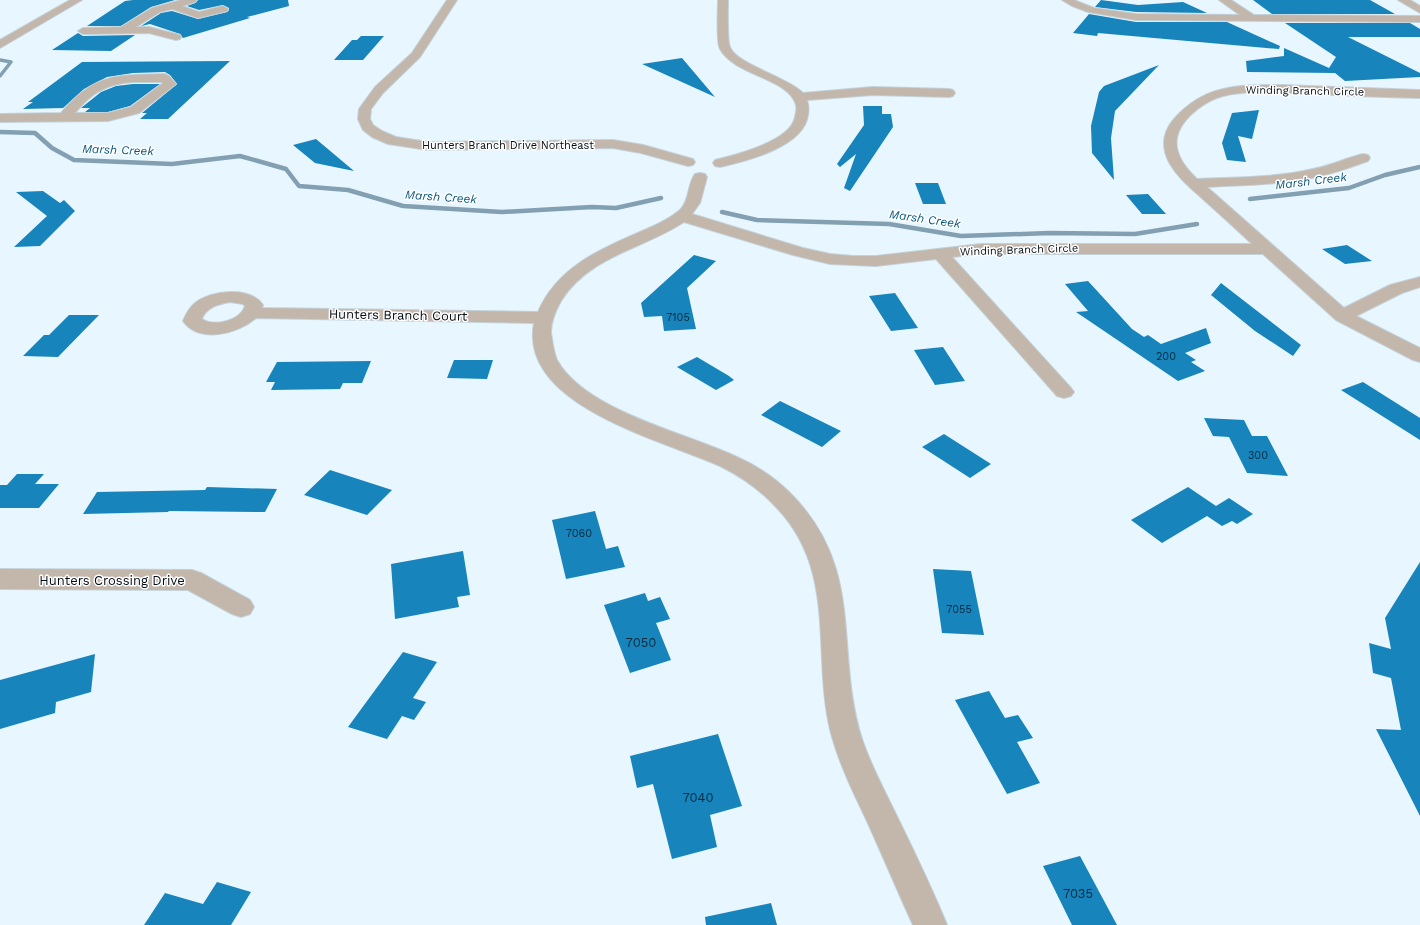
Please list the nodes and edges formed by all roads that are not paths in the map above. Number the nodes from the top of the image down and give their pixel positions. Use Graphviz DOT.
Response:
graph roads {
  1 [pos="77,0"];
  2 [pos="192,0"];
  3 [pos="452,0"];
  4 [pos="723,0"];
  5 [pos="1067,0"];
  6 [pos="1224,0"];
  7 [pos="1403,0"];
  8 [pos="171,5"];
  9 [pos="223,8"];
  10 [pos="1420,10"];
  11 [pos="198,15"];
  12 [pos="1252,18"];
  13 [pos="1420,19"];
  14 [pos="179,20"];
  15 [pos="124,30"];
  16 [pos="83,31"];
  17 [pos="176,37"];
  18 [pos="2,43"];
  19 [pos="949,93"];
  20 [pos="1420,94"];
  21 [pos="800,97"];
  22 [pos="65,117"];
  23 [pos="0,118"];
  24 [pos="1363,158"];
  25 [pos="703,164"];
  26 [pos="1194,183"];
  27 [pos="681,216"];
  28 [pos="1267,249"];
  29 [pos="940,254"];
  30 [pos="1420,282"];
  31 [pos="253,313"];
  32 [pos="1342,316"];
  33 [pos="544,318"];
  34 [pos="1420,356"];
  35 [pos="1064,392"];
  36 [pos="0,579"];
  37 [pos="241,607"];
  38 [pos="930,925"];
  1 -- 18 [label="street"];
  2 -- 8 [label="street"];
  3 -- 25 [label="street, Hunters Branch Drive Northeast"];
  4 -- 21 [label="street"];
  5 -- 12 [label="street"];
  6 -- 12 [label="street"];
  7 -- 10 [label="street"];
  8 -- 11 [label="street"];
  8 -- 15 [label="street"];
  9 -- 11 [label="street"];
  11 -- 14 [label="street"];
  12 -- 13 [label="street"];
  15 -- 16 [label="street"];
  15 -- 17 [label="street"];
  19 -- 21 [label="street"];
  20 -- 26 [label="street, Winding Branch Circle"];
  21 -- 25 [label="street"];
  22 -- 22 [label="street"];
  22 -- 23 [label="street"];
  24 -- 26 [label="street"];
  25 -- 27 [label="street"];
  26 -- 28 [label="street, Winding Branch Circle"];
  27 -- 29 [label="street, Winding Branch Circle"];
  27 -- 33 [label="street"];
  28 -- 29 [label="street, Winding Branch Circle"];
  28 -- 32 [label="street, Winding Branch Circle"];
  29 -- 35 [label="street"];
  30 -- 32 [label="street"];
  31 -- 33 [label="street, Hunters Branch Court"];
  32 -- 34 [label="street, Winding Branch Circle"];
  33 -- 38 [label="street"];
  36 -- 37 [label="street, Hunters Crossing Drive"];
}
